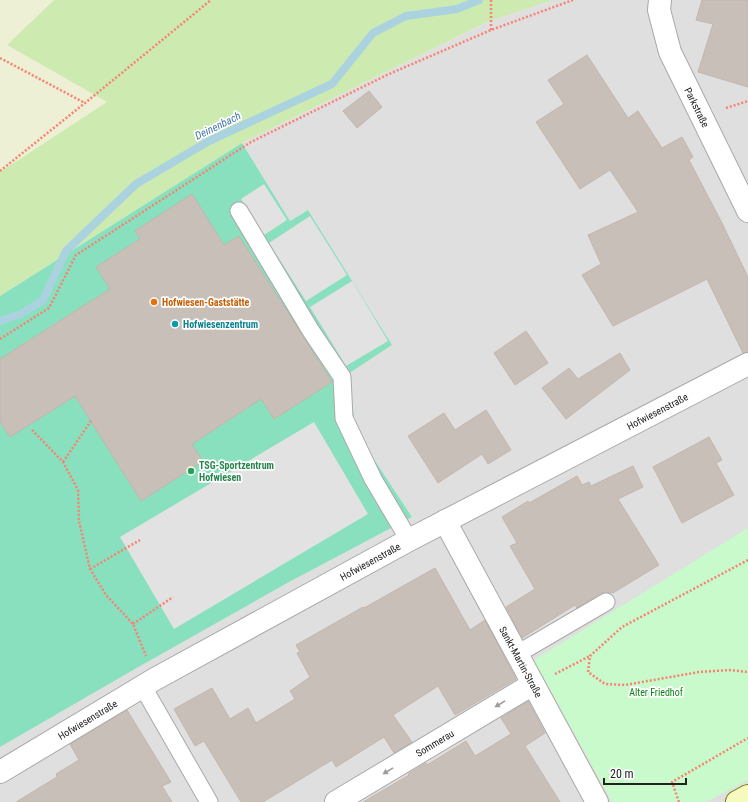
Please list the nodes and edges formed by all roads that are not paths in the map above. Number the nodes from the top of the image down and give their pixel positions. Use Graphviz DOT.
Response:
graph roads {
  1 [pos="660,0"];
  2 [pos="239,211"];
  3 [pos="748,211"];
  4 [pos="748,364"];
  5 [pos="445,521"];
  6 [pos="409,540"];
  7 [pos="606,602"];
  8 [pos="517,654"];
  9 [pos="149,683"];
  10 [pos="533,684"];
  11 [pos="0,772"];
  12 [pos="748,796"];
  13 [pos="209,802"];
  14 [pos="336,802"];
  15 [pos="598,802"];
  16 [pos="737,802"];
  1 -- 3 [label="street, Parkstraße"];
  2 -- 6 [label="lane"];
  4 -- 5 [label="street, Hofwiesenstraße"];
  5 -- 6 [label="street, Hofwiesenstraße"];
  5 -- 8 [label="street, Sankt-Martin-Straße"];
  6 -- 9 [label="street, Hofwiesenstraße"];
  7 -- 8 [label="lane"];
  8 -- 10 [label="street, Sankt-Martin-Straße"];
  9 -- 11 [label="street, Hofwiesenstraße"];
  9 -- 13 [label="lane"];
  10 -- 14 [label="street, Sommerau, one-way"];
  10 -- 15 [label="street, Sankt-Martin-Straße"];
  12 -- 16 [label="street"];
}
